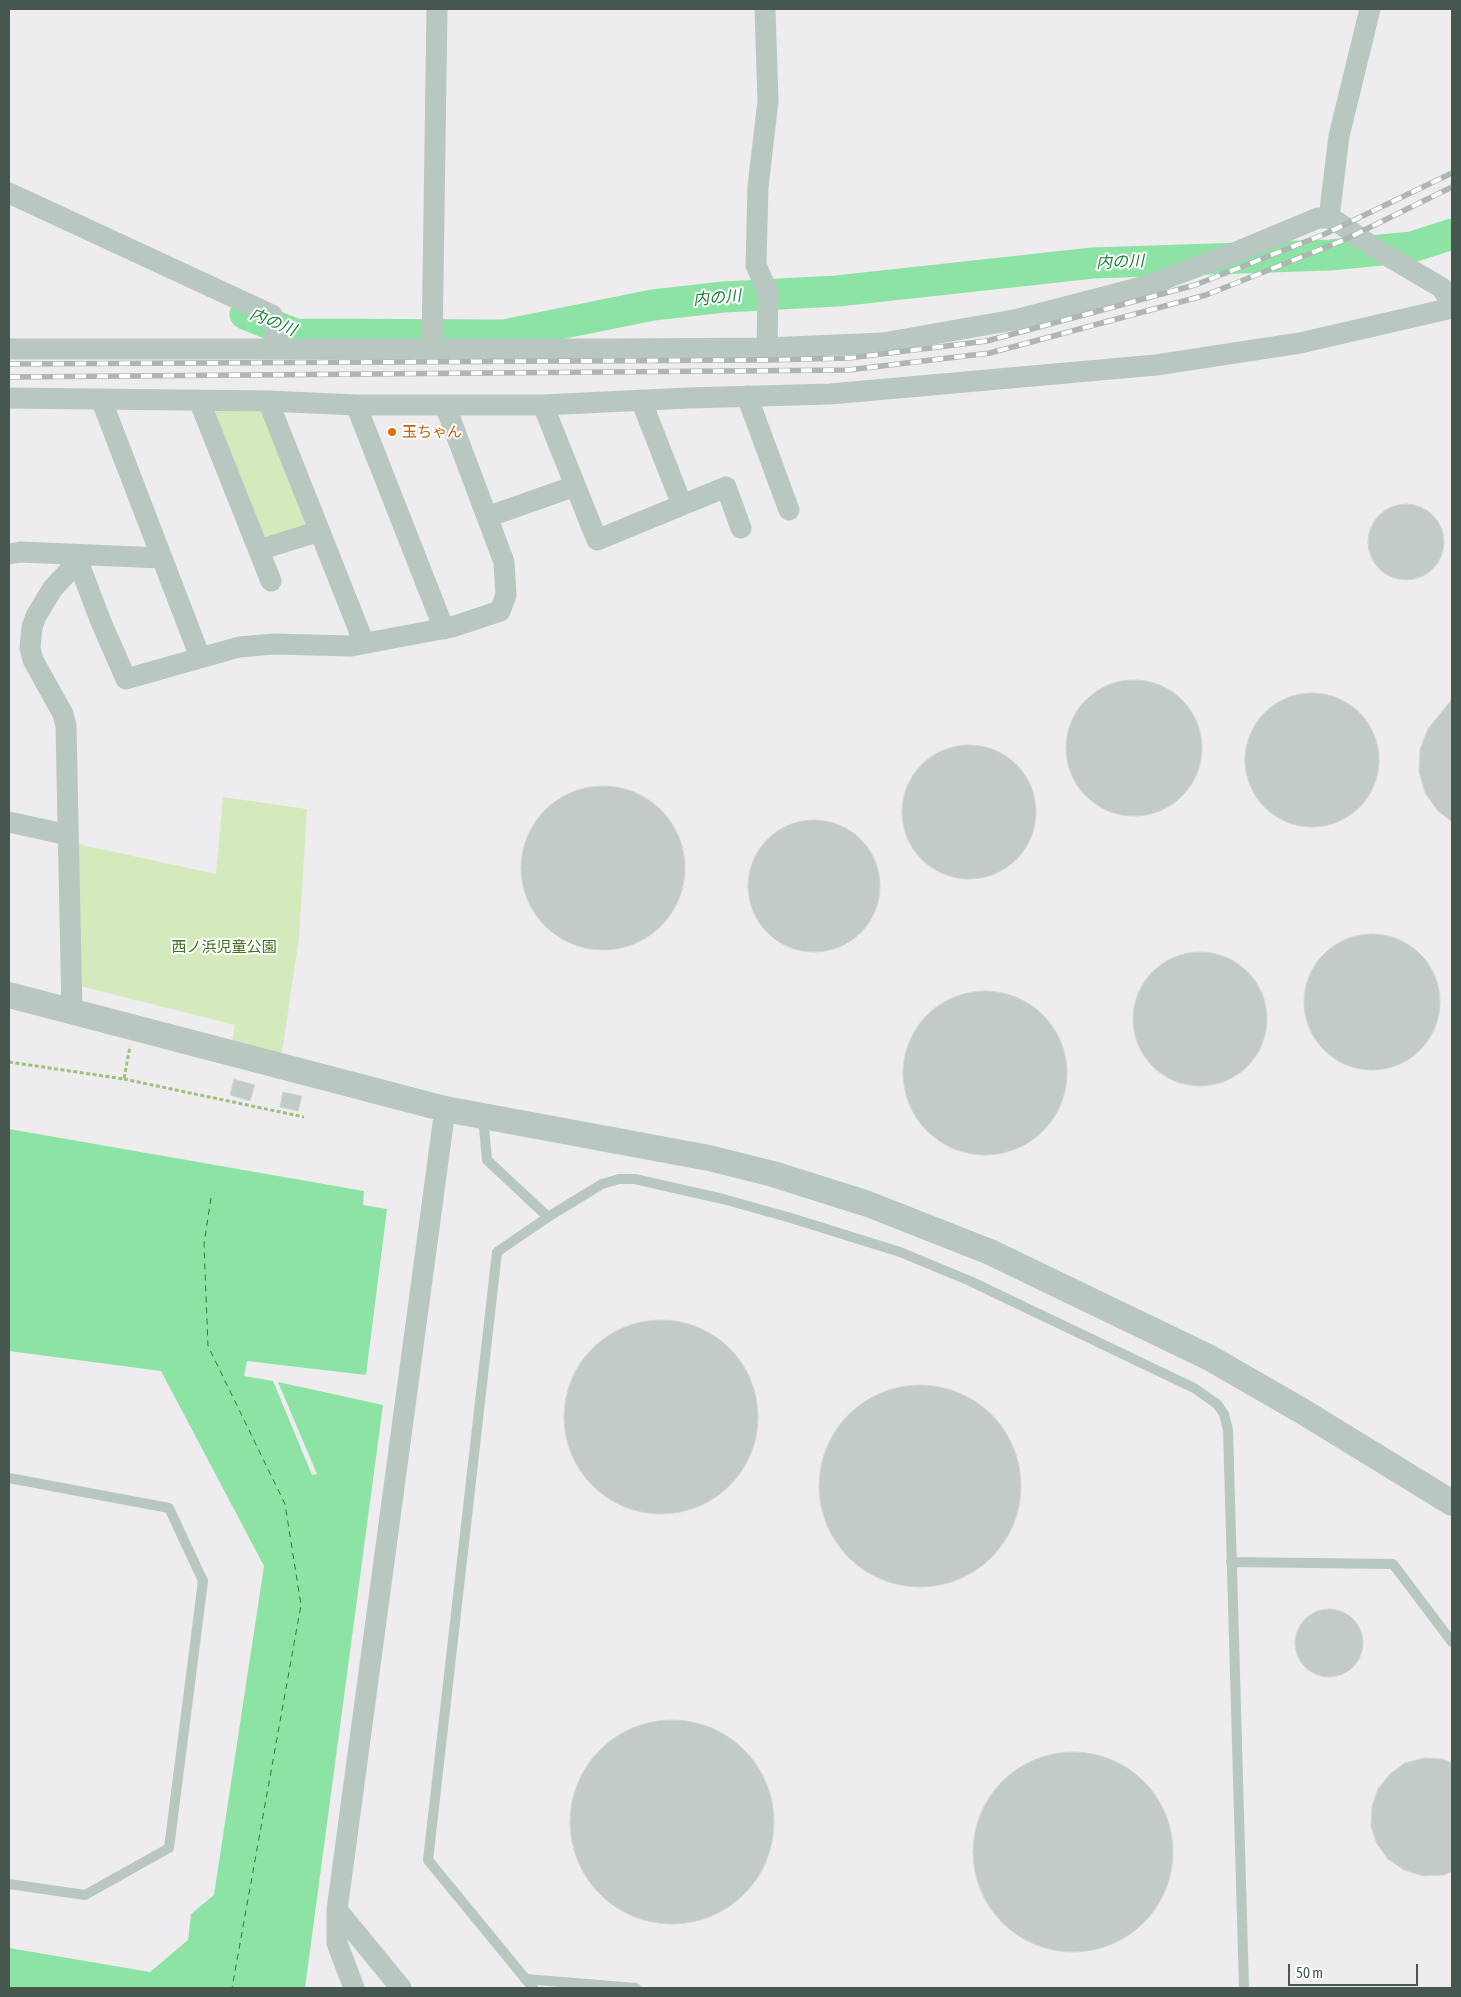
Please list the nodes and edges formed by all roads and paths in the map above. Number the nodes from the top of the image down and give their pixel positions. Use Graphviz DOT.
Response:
graph roads {
  1 [pos="437,9"];
  2 [pos="765,9"];
  3 [pos="1370,9"];
  4 [pos="9,193"];
  5 [pos="1328,218"];
  6 [pos="1452,306"];
  7 [pos="278,348"];
  8 [pos="432,348"];
  9 [pos="766,348"];
  10 [pos="9,349"];
  11 [pos="747,396"];
  12 [pos="9,398"];
  13 [pos="100,399"];
  14 [pos="199,400"];
  15 [pos="268,400"];
  16 [pos="641,400"];
  17 [pos="356,404"];
  18 [pos="446,405"];
  19 [pos="543,405"];
  20 [pos="575,486"];
  21 [pos="682,505"];
  22 [pos="789,510"];
  23 [pos="487,517"];
  24 [pos="740,528"];
  25 [pos="320,530"];
  26 [pos="259,550"];
  27 [pos="9,554"];
  28 [pos="76,556"];
  29 [pos="162,558"];
  30 [pos="271,581"];
  31 [pos="444,629"];
  32 [pos="364,643"];
  33 [pos="200,656"];
  34 [pos="9,822"];
  35 [pos="68,835"];
  36 [pos="9,995"];
  37 [pos="72,1013"];
  38 [pos="133,1029"];
  39 [pos="9,1062"];
  40 [pos="124,1079"];
  41 [pos="445,1109"];
  42 [pos="304,1117"];
  43 [pos="483,1117"];
  44 [pos="548,1217"];
  45 [pos="9,1478"];
  46 [pos="1452,1503"];
  47 [pos="1231,1562"];
  48 [pos="1452,1642"];
  49 [pos="9,1884"];
  50 [pos="337,1910"];
  51 [pos="525,1978"];
  52 [pos="354,1988"];
  53 [pos="401,1988"];
  54 [pos="533,1988"];
  55 [pos="636,1988"];
  56 [pos="1244,1988"];
  1 -- 8 [label="street"];
  2 -- 9 [label="street"];
  3 -- 5 [label="street"];
  4 -- 7 [label="street"];
  5 -- 6 [label="street"];
  5 -- 9 [label="street"];
  6 -- 11 [label="street"];
  7 -- 8 [label="street"];
  7 -- 10 [label="street"];
  8 -- 9 [label="street"];
  11 -- 16 [label="street"];
  11 -- 22 [label="street"];
  12 -- 13 [label="street"];
  13 -- 14 [label="street"];
  13 -- 29 [label="street"];
  14 -- 15 [label="street"];
  14 -- 26 [label="street"];
  15 -- 17 [label="street"];
  15 -- 25 [label="street"];
  16 -- 19 [label="street"];
  16 -- 21 [label="street"];
  17 -- 18 [label="street"];
  17 -- 31 [label="street"];
  18 -- 19 [label="street"];
  18 -- 23 [label="street"];
  19 -- 20 [label="street"];
  20 -- 21 [label="street"];
  20 -- 23 [label="street"];
  21 -- 24 [label="street"];
  23 -- 31 [label="street"];
  25 -- 26 [label="street"];
  25 -- 32 [label="street"];
  26 -- 30 [label="street"];
  27 -- 28 [label="street"];
  28 -- 29 [label="street"];
  28 -- 33 [label="street"];
  28 -- 35 [label="street"];
  29 -- 33 [label="street"];
  31 -- 32 [label="street"];
  32 -- 33 [label="street"];
  34 -- 35 [label="street"];
  35 -- 37 [label="street"];
  36 -- 37 [label="street"];
  37 -- 38 [label="street"];
  38 -- 40 [label="path"];
  38 -- 41 [label="street"];
  39 -- 40 [label="path"];
  40 -- 42 [label="path"];
  41 -- 43 [label="street"];
  41 -- 50 [label="street"];
  43 -- 44 [label="lane"];
  43 -- 46 [label="street"];
  44 -- 47 [label="lane"];
  44 -- 51 [label="lane"];
  45 -- 49 [label="lane"];
  47 -- 48 [label="lane"];
  47 -- 56 [label="lane"];
  50 -- 52 [label="street"];
  50 -- 53 [label="street"];
  51 -- 54 [label="lane"];
  51 -- 55 [label="lane"];
}
